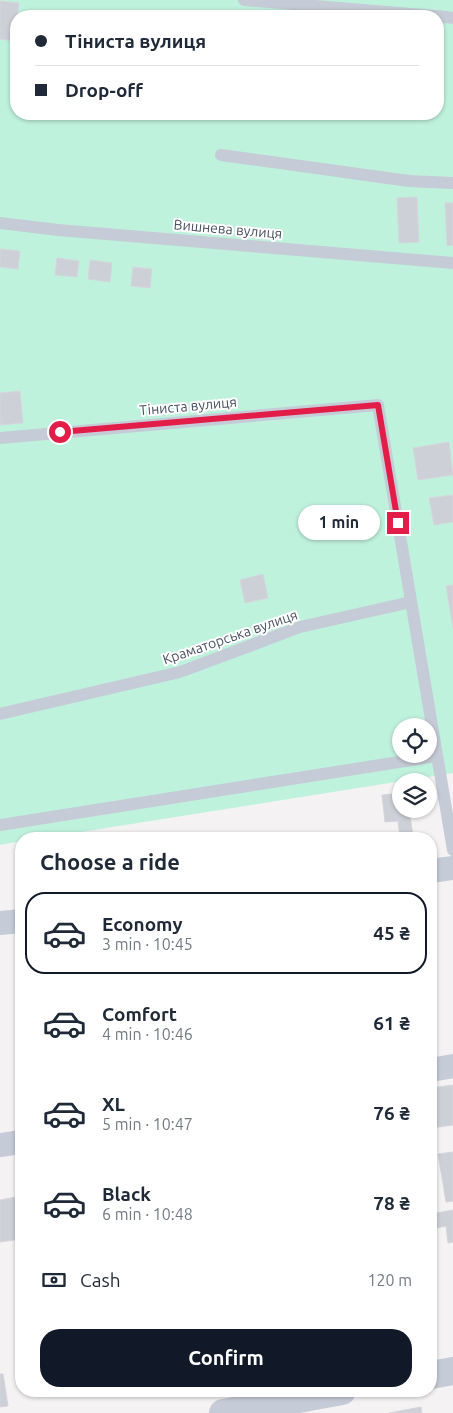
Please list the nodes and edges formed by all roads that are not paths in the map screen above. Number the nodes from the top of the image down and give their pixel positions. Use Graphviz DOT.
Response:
graph roads {
  1 [pos="244,0"];
  2 [pos="364,10"];
  3 [pos="221,155"];
  4 [pos="453,183"];
  5 [pos="0,223"];
  6 [pos="453,263"];
  7 [pos="0,438"];
  8 [pos="411,602"];
  9 [pos="0,714"];
  10 [pos="431,718"];
  11 [pos="437,756"];
  12 [pos="393,763"];
  13 [pos="0,825"];
  14 [pos="453,850"];
  15 [pos="453,868"];
  16 [pos="437,869"];
  17 [pos="15,922"];
  18 [pos="0,923"];
  19 [pos="453,1066"];
  20 [pos="437,1069"];
  21 [pos="15,1143"];
  22 [pos="0,1145"];
  23 [pos="453,1371"];
  24 [pos="437,1374"];
  25 [pos="310,1397"];
  26 [pos="223,1413"];
  1 -- 2 [label="lane"];
  3 -- 4 [label="lane"];
  5 -- 6 [label="lane, Вишнева вулиця"];
  7 -- 8 [label="lane, Тіниста вулиця"];
  8 -- 9 [label="lane, Краматорська вулиця"];
  8 -- 10 [label="lane"];
  11 -- 14 [label="lane"];
  12 -- 13 [label="lane"];
  15 -- 16 [label="street"];
  17 -- 18 [label="street"];
  19 -- 20 [label="street"];
  21 -- 22 [label="street"];
  23 -- 24 [label="street"];
  25 -- 26 [label="street"];
}
